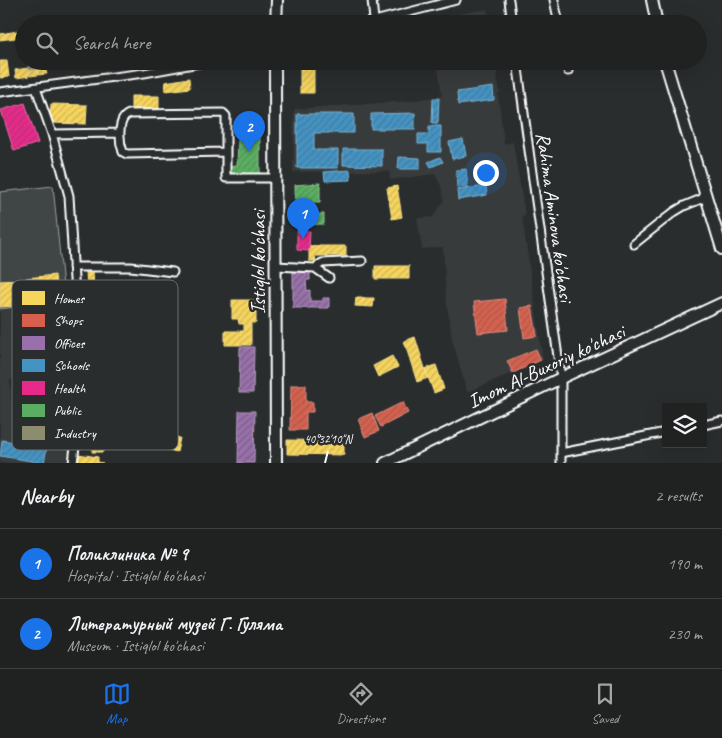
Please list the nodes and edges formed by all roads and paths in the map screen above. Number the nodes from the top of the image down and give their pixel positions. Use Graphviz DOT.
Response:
graph roads {
  1 [pos="277,0"];
  2 [pos="372,0"];
  3 [pos="456,0"];
  4 [pos="509,0"];
  5 [pos="554,0"];
  6 [pos="652,0"];
  7 [pos="276,15"];
  8 [pos="374,15"];
  9 [pos="394,15"];
  10 [pos="511,15"];
  11 [pos="557,15"];
  12 [pos="655,15"];
  13 [pos="156,70"];
  14 [pos="275,70"];
  15 [pos="518,70"];
  16 [pos="668,70"];
  17 [pos="36,88"];
  18 [pos="0,92"];
  19 [pos="119,133"];
  20 [pos="52,134"];
  21 [pos="226,152"];
  22 [pos="276,178"];
  23 [pos="706,197"];
  24 [pos="718,221"];
  25 [pos="634,244"];
  26 [pos="722,249"];
  27 [pos="362,261"];
  28 [pos="276,266"];
  29 [pos="73,267"];
  30 [pos="315,268"];
  31 [pos="173,272"];
  32 [pos="329,278"];
  33 [pos="74,280"];
  34 [pos="722,303"];
  35 [pos="561,378"];
  36 [pos="722,421"];
  37 [pos="707,424"];
  38 [pos="662,433"];
  39 [pos="74,450"];
  40 [pos="561,453"];
  41 [pos="73,463"];
  42 [pos="276,463"];
  43 [pos="385,463"];
  44 [pos="561,463"];
  1 -- 7 [label="main road"];
  2 -- 8 [label="street"];
  3 -- 9 [label="street"];
  4 -- 10 [label="street"];
  5 -- 11 [label="street"];
  6 -- 12 [label="main road"];
  13 -- 17 [label="street"];
  14 -- 22 [label="main road, Istiqlol ko'chasi"];
  15 -- 35 [label="street, Rahima Aminova ko'chasi"];
  16 -- 23 [label="main road"];
  17 -- 18 [label="street"];
  17 -- 20 [label="street"];
  19 -- 20 [label="street"];
  19 -- 21 [label="street"];
  19 -- 21 [label="street"];
  20 -- 29 [label="street"];
  21 -- 22 [label="street"];
  22 -- 28 [label="main road, Istiqlol ko'chasi"];
  23 -- 24 [label="main road"];
  23 -- 25 [label="street"];
  24 -- 26 [label="main road"];
  27 -- 30 [label="street"];
  28 -- 30 [label="street"];
  28 -- 42 [label="main road, Istiqlol ko'chasi"];
  29 -- 31 [label="street"];
  29 -- 33 [label="street"];
  30 -- 32 [label="street"];
  34 -- 35 [label="main road, Imom Al-Buxoriy ko'chasi"];
  35 -- 40 [label="street, Rahima Aminova ko'chasi"];
  35 -- 43 [label="main road, Imom Al-Buxoriy ko'chasi"];
  36 -- 37 [label="street"];
  38 -- 40 [label="street"];
  39 -- 41 [label="street"];
  40 -- 44 [label="street, Rahima Aminova ko'chasi"];
}
